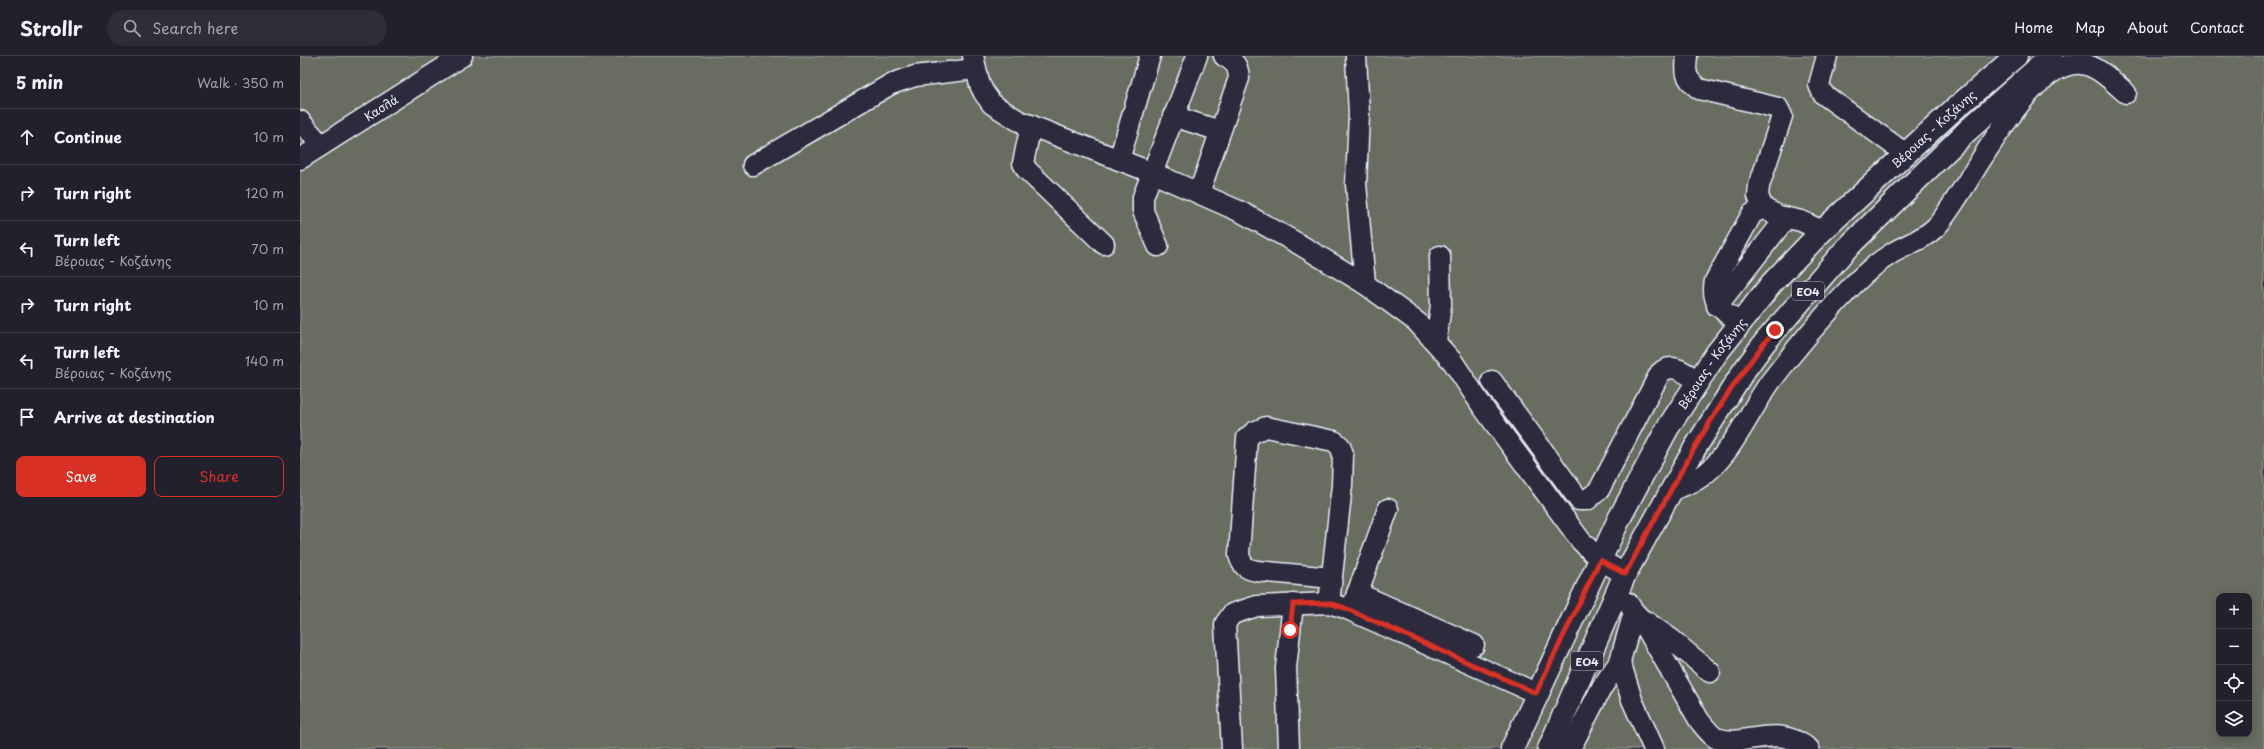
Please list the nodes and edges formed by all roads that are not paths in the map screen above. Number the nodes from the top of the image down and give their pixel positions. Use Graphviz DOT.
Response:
graph roads {
  1 [pos="462,56"];
  2 [pos="1150,56"];
  3 [pos="1197,56"];
  4 [pos="1224,56"];
  5 [pos="1356,56"];
  6 [pos="1687,56"];
  7 [pos="1827,56"];
  8 [pos="2002,56"];
  9 [pos="2016,56"];
  10 [pos="2051,56"];
  11 [pos="974,62"];
  12 [pos="2024,89"];
  13 [pos="2126,93"];
  14 [pos="1950,113"];
  15 [pos="1173,116"];
  16 [pos="300,121"];
  17 [pos="1031,125"];
  18 [pos="1220,131"];
  19 [pos="321,145"];
  20 [pos="1906,154"];
  21 [pos="300,159"];
  22 [pos="1119,160"];
  23 [pos="753,165"];
  24 [pos="1153,173"];
  25 [pos="1199,193"];
  26 [pos="1763,208"];
  27 [pos="1786,218"];
  28 [pos="1822,231"];
  29 [pos="1104,244"];
  30 [pos="1158,246"];
  31 [pos="1440,256"];
  32 [pos="1365,284"];
  33 [pos="1717,306"];
  34 [pos="1740,323"];
  35 [pos="1436,342"];
  36 [pos="1492,381"];
  37 [pos="1698,381"];
  38 [pos="1671,490"];
  39 [pos="1388,509"];
  40 [pos="1600,560"];
  41 [pos="1332,578"];
  42 [pos="1621,583"];
  43 [pos="1354,602"];
  44 [pos="1329,603"];
  45 [pos="1293,604"];
  46 [pos="1638,616"];
  47 [pos="1474,645"];
  48 [pos="1620,661"];
  49 [pos="1710,672"];
  50 [pos="1536,693"];
  51 [pos="1232,749"];
  52 [pos="1289,749"];
  53 [pos="1512,749"];
  54 [pos="1549,749"];
  55 [pos="1570,749"];
  56 [pos="1654,749"];
  57 [pos="1809,749"];
  1 -- 19 [label="street, Κασλά"];
  2 -- 22 [label="street"];
  3 -- 15 [label="street"];
  4 -- 18 [label="street"];
  5 -- 32 [label="street"];
  6 -- 26 [label="street"];
  7 -- 20 [label="street"];
  8 -- 14 [label="street"];
  9 -- 14 [label="main road, Βέροιας - Κοζάνης / ΕΟ4"];
  10 -- 12 [label="main road, Βέροιας - Κοζάνης / ΕΟ4"];
  11 -- 17 [label="street"];
  11 -- 23 [label="street"];
  12 -- 13 [label="street"];
  12 -- 38 [label="main road, Βέροιας - Κοζάνης / ΕΟ4"];
  12 -- 38 [label="street"];
  14 -- 20 [label="main road, Βέροιας - Κοζάνης / ΕΟ4"];
  15 -- 18 [label="street"];
  15 -- 24 [label="street"];
  16 -- 19 [label="street"];
  17 -- 22 [label="street"];
  17 -- 29 [label="street"];
  18 -- 25 [label="street"];
  19 -- 21 [label="street, Κασλά"];
  20 -- 28 [label="main road, Βέροιας - Κοζάνης / ΕΟ4"];
  22 -- 24 [label="street"];
  24 -- 25 [label="street"];
  24 -- 30 [label="street"];
  25 -- 32 [label="street"];
  26 -- 27 [label="street"];
  26 -- 33 [label="street"];
  27 -- 28 [label="street"];
  27 -- 33 [label="street"];
  28 -- 34 [label="main road, Βέροιας - Κοζάνης / ΕΟ4"];
  31 -- 35 [label="street"];
  32 -- 35 [label="street"];
  33 -- 34 [label="street"];
  34 -- 37 [label="main road, Βέροιας - Κοζάνης / ΕΟ4"];
  35 -- 40 [label="street"];
  36 -- 37 [label="street"];
  37 -- 40 [label="main road, Βέροιας - Κοζάνης / ΕΟ4"];
  38 -- 42 [label="main road, Βέροιας - Κοζάνης / ΕΟ4"];
  39 -- 43 [label="street"];
  40 -- 42 [label="street"];
  40 -- 50 [label="main road, Βέροιας - Κοζάνης / ΕΟ4"];
  41 -- 41 [label="street"];
  41 -- 44 [label="street"];
  42 -- 46 [label="street"];
  42 -- 54 [label="main road, Βέροιας - Κοζάνης / ΕΟ4"];
  43 -- 44 [label="street"];
  43 -- 47 [label="street"];
  43 -- 50 [label="street"];
  44 -- 45 [label="street"];
  45 -- 51 [label="street"];
  45 -- 52 [label="street"];
  46 -- 48 [label="street"];
  46 -- 49 [label="street"];
  46 -- 57 [label="street"];
  48 -- 55 [label="street"];
  48 -- 56 [label="street"];
  50 -- 53 [label="main road, Βέροιας - Κοζάνης / ΕΟ4"];
}
